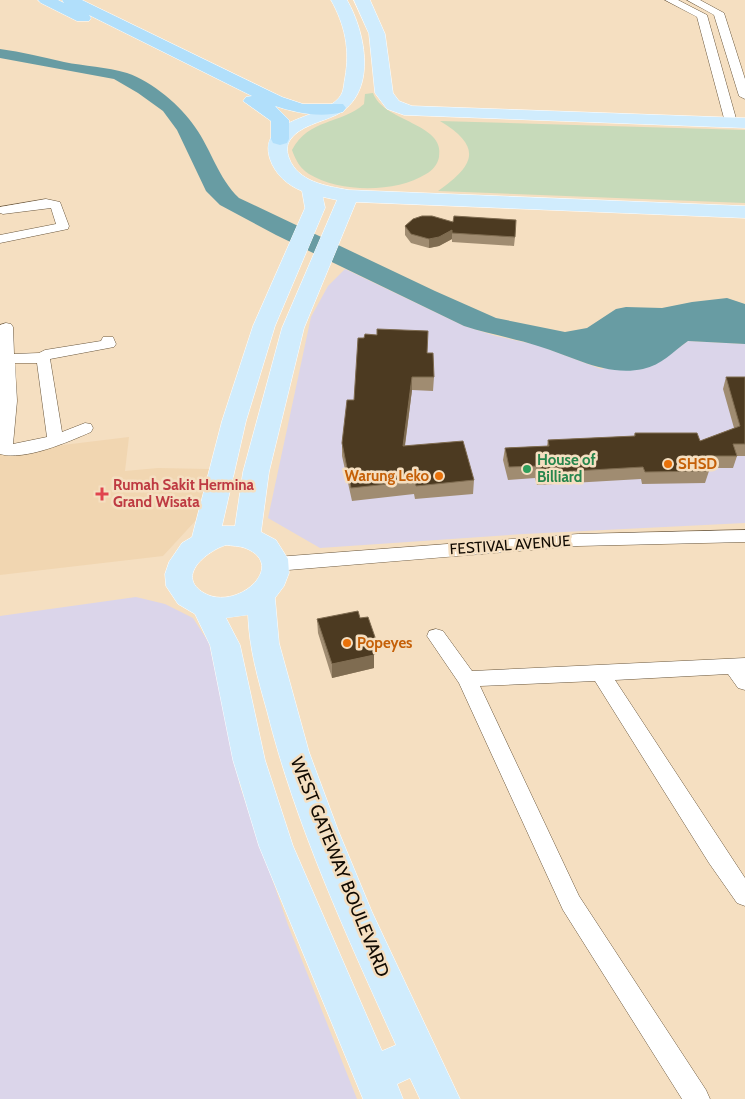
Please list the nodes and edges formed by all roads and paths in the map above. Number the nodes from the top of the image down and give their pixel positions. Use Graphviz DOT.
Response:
graph roads {
  1 [pos="29,0"];
  2 [pos="46,0"];
  3 [pos="340,0"];
  4 [pos="362,0"];
  5 [pos="670,0"];
  6 [pos="691,0"];
  7 [pos="77,2"];
  8 [pos="95,24"];
  9 [pos="745,96"];
  10 [pos="337,108"];
  11 [pos="738,122"];
  12 [pos="280,140"];
  13 [pos="311,189"];
  14 [pos="349,196"];
  15 [pos="1,207"];
  16 [pos="745,212"];
  17 [pos="0,240"];
  18 [pos="264,326"];
  19 [pos="6,327"];
  20 [pos="293,328"];
  21 [pos="108,340"];
  22 [pos="4,359"];
  23 [pos="43,359"];
  24 [pos="85,428"];
  25 [pos="56,442"];
  26 [pos="2,450"];
  27 [pos="745,536"];
  28 [pos="247,537"];
  29 [pos="205,540"];
  30 [pos="276,564"];
  31 [pos="261,596"];
  32 [pos="205,605"];
  33 [pos="436,636"];
  34 [pos="739,667"];
  35 [pos="600,672"];
  36 [pos="467,679"];
  37 [pos="745,682"];
  38 [pos="745,896"];
  39 [pos="419,1054"];
  40 [pos="378,1087"];
  41 [pos="440,1099"];
  42 [pos="697,1099"];
  1 -- 8 [label="highway"];
  2 -- 8 [label="highway"];
  3 -- 10 [label="main road"];
  4 -- 11 [label="main road"];
  5 -- 11 [label="street"];
  6 -- 9 [label="street"];
  7 -- 10 [label="highway"];
  8 -- 12 [label="highway"];
  10 -- 12 [label="main road"];
  12 -- 13 [label="main road"];
  13 -- 14 [label="main road"];
  13 -- 18 [label="main road"];
  14 -- 16 [label="main road"];
  14 -- 20 [label="main road"];
  15 -- 17 [label="street"];
  18 -- 20 [label="main road"];
  18 -- 29 [label="main road"];
  19 -- 22 [label="street"];
  20 -- 28 [label="main road"];
  21 -- 23 [label="street"];
  22 -- 23 [label="street"];
  22 -- 26 [label="street"];
  23 -- 25 [label="street"];
  24 -- 25 [label="street"];
  25 -- 26 [label="street"];
  27 -- 30 [label="street, FESTIVAL AVENUE"];
  28 -- 29 [label="main road"];
  28 -- 30 [label="main road"];
  29 -- 32 [label="main road"];
  30 -- 31 [label="main road"];
  31 -- 32 [label="main road"];
  31 -- 39 [label="main road, WEST GATEWAY BOULEVARD"];
  32 -- 40 [label="main road"];
  33 -- 36 [label="street"];
  34 -- 35 [label="street"];
  34 -- 37 [label="street"];
  35 -- 36 [label="street"];
  35 -- 38 [label="street"];
  36 -- 42 [label="street"];
  39 -- 40 [label="main road"];
  39 -- 41 [label="main road, WEST GATEWAY BOULEVARD"];
}
